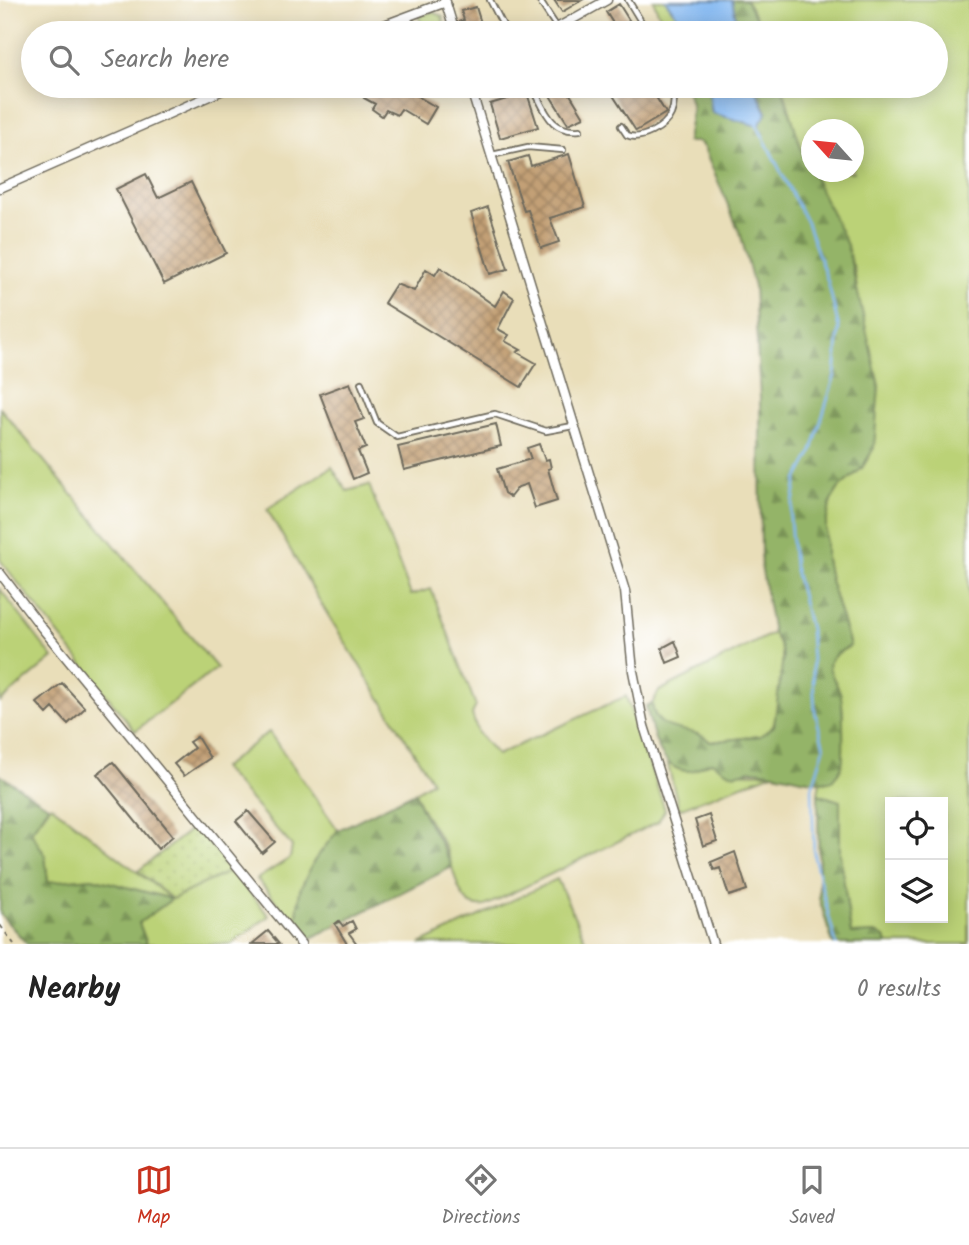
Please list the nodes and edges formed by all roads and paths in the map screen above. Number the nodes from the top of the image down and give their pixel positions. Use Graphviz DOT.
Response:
graph roads {
  1 [pos="490,0"];
  2 [pos="540,0"];
  3 [pos="607,0"];
  4 [pos="628,0"];
  5 [pos="447,1"];
  6 [pos="406,16"];
  7 [pos="393,21"];
  8 [pos="410,21"];
  9 [pos="452,21"];
  10 [pos="501,21"];
  11 [pos="553,21"];
  12 [pos="572,21"];
  13 [pos="641,21"];
  14 [pos="205,98"];
  15 [pos="474,98"];
  16 [pos="539,98"];
  17 [pos="673,98"];
  18 [pos="621,126"];
  19 [pos="580,130"];
  20 [pos="564,150"];
  21 [pos="492,155"];
  22 [pos="0,188"];
  23 [pos="361,383"];
  24 [pos="574,426"];
  25 [pos="0,573"];
  26 [pos="0,925"];
  27 [pos="14,944"];
  28 [pos="301,944"];
  29 [pos="713,944"];
  1 -- 10 [label="lane"];
  2 -- 11 [label="lane"];
  3 -- 12 [label="street"];
  4 -- 13 [label="lane"];
  5 -- 6 [label="street"];
  5 -- 9 [label="street"];
  6 -- 7 [label="street"];
  6 -- 8 [label="lane"];
  14 -- 22 [label="street"];
  15 -- 21 [label="street"];
  16 -- 19 [label="lane"];
  17 -- 18 [label="lane"];
  20 -- 21 [label="lane"];
  21 -- 24 [label="street"];
  23 -- 24 [label="lane"];
  24 -- 29 [label="street"];
  25 -- 28 [label="street"];
  26 -- 27 [label="path"];
}
